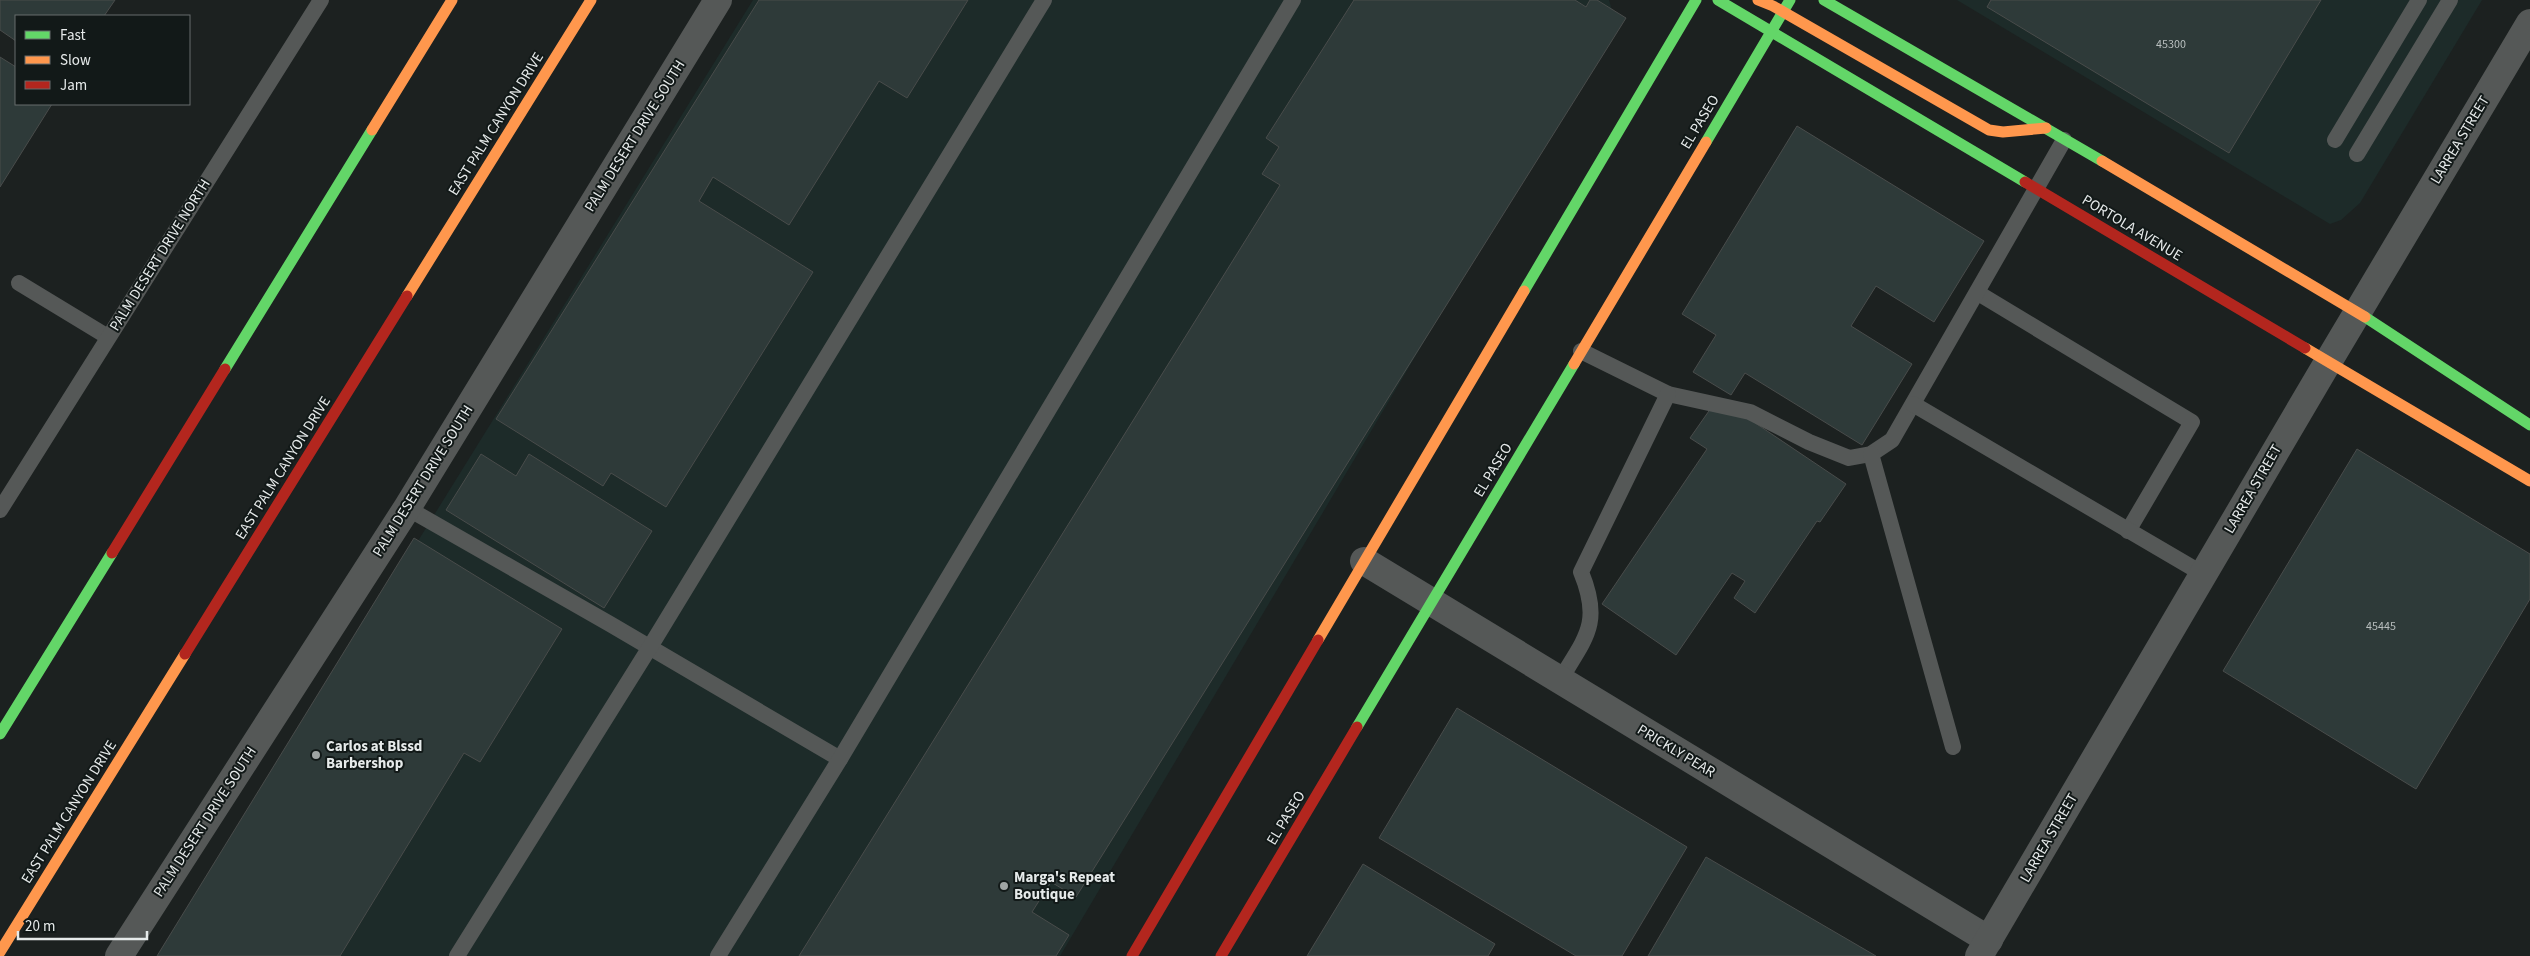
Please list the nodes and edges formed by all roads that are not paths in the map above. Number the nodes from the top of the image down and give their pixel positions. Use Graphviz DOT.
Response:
graph roads {
  1 [pos="321,0"];
  2 [pos="452,0"];
  3 [pos="591,0"];
  4 [pos="718,0"];
  5 [pos="1044,0"];
  6 [pos="1293,0"];
  7 [pos="1696,0"];
  8 [pos="1718,0"];
  9 [pos="1758,0"];
  10 [pos="1790,0"];
  11 [pos="1824,0"];
  12 [pos="2419,0"];
  13 [pos="2450,0"];
  14 [pos="1783,12"];
  15 [pos="2530,23"];
  16 [pos="1772,32"];
  17 [pos="1644,86"];
  18 [pos="2046,128"];
  19 [pos="2064,140"];
  20 [pos="2335,140"];
  21 [pos="2357,154"];
  22 [pos="2037,189"];
  23 [pos="19,283"];
  24 [pos="1978,293"];
  25 [pos="2357,312"];
  26 [pos="108,337"];
  27 [pos="1581,351"];
  28 [pos="2328,362"];
  29 [pos="1668,394"];
  30 [pos="1913,404"];
  31 [pos="2530,425"];
  32 [pos="1871,454"];
  33 [pos="2530,482"];
  34 [pos="407,508"];
  35 [pos="0,510"];
  36 [pos="2128,531"];
  37 [pos="1364,561"];
  38 [pos="2203,574"];
  39 [pos="1432,602"];
  40 [pos="650,647"];
  41 [pos="1560,680"];
  42 [pos="0,734"];
  43 [pos="1953,747"];
  44 [pos="840,759"];
  45 [pos="1984,948"];
  46 [pos="0,952"];
  47 [pos="119,956"];
  48 [pos="457,956"];
  49 [pos="718,956"];
  50 [pos="1132,956"];
  51 [pos="1221,956"];
  1 -- 26 [label="lane, PALM DESERT DRIVE NORTH"];
  2 -- 42 [label="street"];
  3 -- 46 [label="street, EAST PALM CANYON DRIVE"];
  4 -- 34 [label="street, PALM DESERT DRIVE SOUTH"];
  5 -- 40 [label="lane"];
  6 -- 44 [label="lane"];
  7 -- 17 [label="street"];
  8 -- 16 [label="street, PORTOLA AVENUE"];
  8 -- 17 [label="street"];
  9 -- 14 [label="street"];
  10 -- 14 [label="street, EL PASEO"];
  11 -- 18 [label="street"];
  12 -- 20 [label="lane"];
  13 -- 21 [label="lane"];
  14 -- 16 [label="street, EL PASEO"];
  14 -- 18 [label="street"];
  15 -- 25 [label="street, LARREA STREET"];
  16 -- 22 [label="street, PORTOLA AVENUE"];
  16 -- 27 [label="street, EL PASEO"];
  17 -- 37 [label="street"];
  18 -- 19 [label="street"];
  19 -- 22 [label="lane"];
  19 -- 25 [label="street"];
  22 -- 24 [label="lane"];
  22 -- 28 [label="street, PORTOLA AVENUE"];
  23 -- 26 [label="lane"];
  24 -- 30 [label="lane"];
  24 -- 36 [label="lane"];
  25 -- 28 [label="street, LARREA STREET"];
  25 -- 31 [label="street"];
  26 -- 35 [label="lane, PALM DESERT DRIVE NORTH"];
  27 -- 29 [label="lane"];
  27 -- 39 [label="street, EL PASEO"];
  28 -- 33 [label="street, PORTOLA AVENUE"];
  28 -- 38 [label="street, LARREA STREET"];
  29 -- 32 [label="lane"];
  29 -- 41 [label="lane"];
  30 -- 32 [label="lane"];
  30 -- 36 [label="lane"];
  32 -- 43 [label="lane"];
  34 -- 40 [label="lane"];
  34 -- 47 [label="street, PALM DESERT DRIVE SOUTH"];
  36 -- 38 [label="lane"];
  37 -- 39 [label="street, PRICKLY PEAR"];
  37 -- 50 [label="street"];
  38 -- 45 [label="street, LARREA STREET"];
  39 -- 41 [label="street, PRICKLY PEAR"];
  39 -- 51 [label="street, EL PASEO"];
  40 -- 44 [label="lane"];
  40 -- 48 [label="lane"];
  41 -- 45 [label="street, PRICKLY PEAR"];
  44 -- 49 [label="lane"];
}
